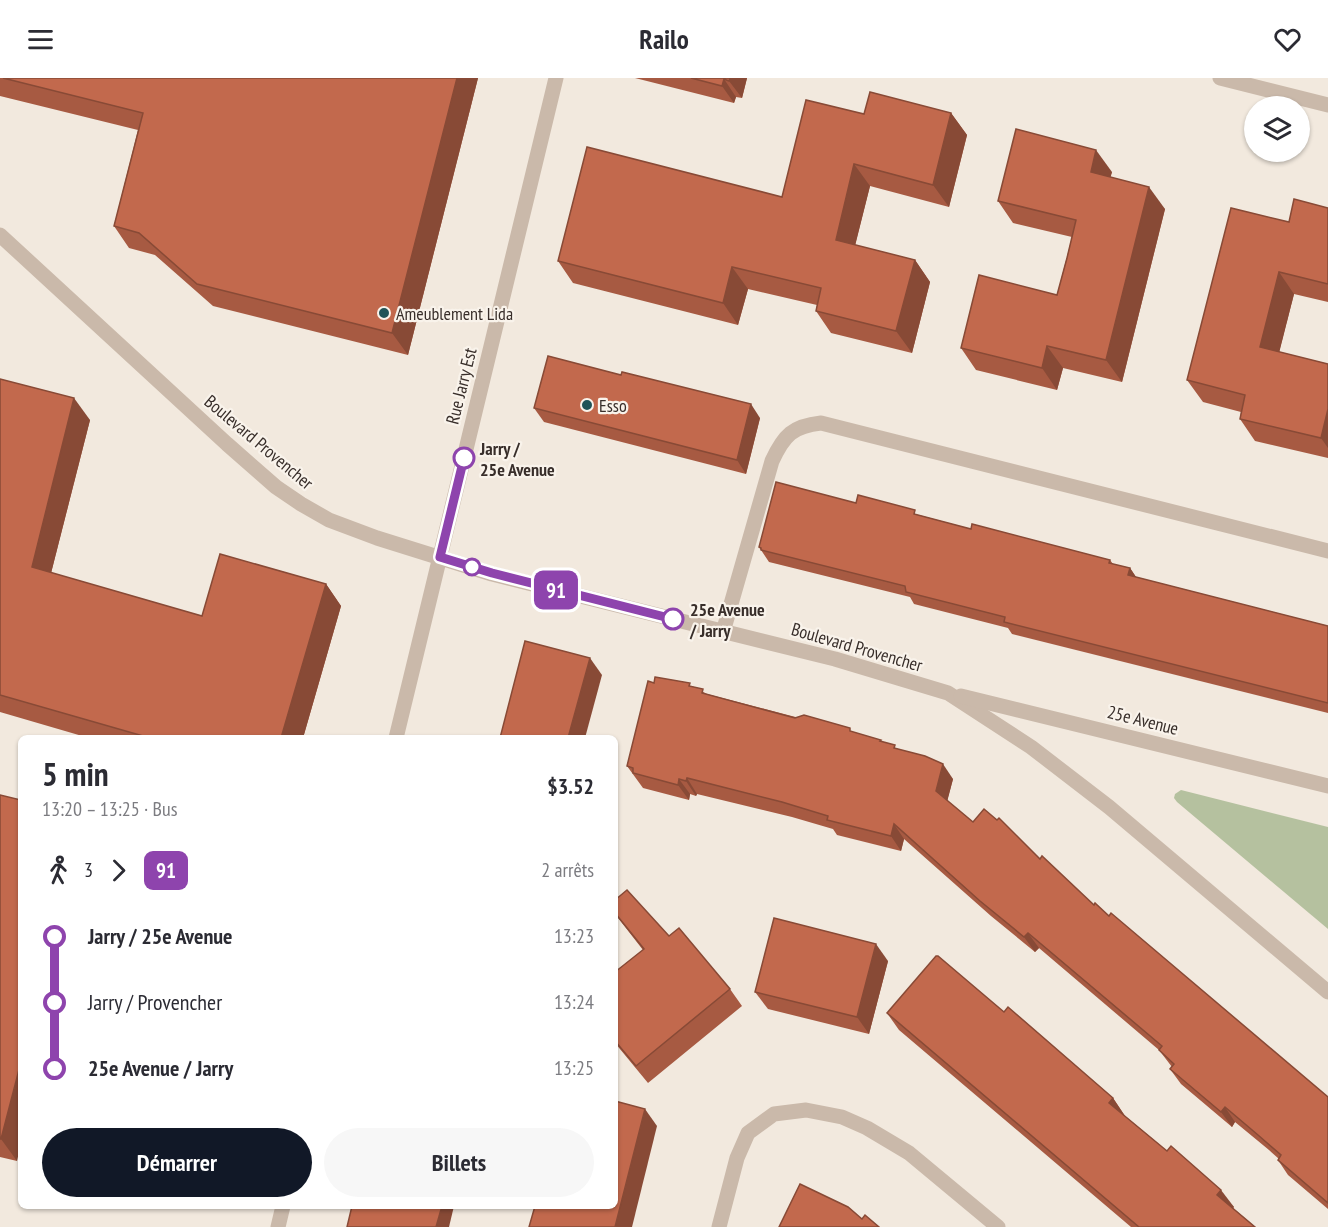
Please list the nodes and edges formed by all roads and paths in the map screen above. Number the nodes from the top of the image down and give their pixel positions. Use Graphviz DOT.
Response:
graph roads {
  1 [pos="556,78"];
  2 [pos="1220,78"];
  3 [pos="1328,105"];
  4 [pos="0,235"];
  5 [pos="1328,551"];
  6 [pos="440,557"];
  7 [pos="723,632"];
  8 [pos="948,693"];
  9 [pos="397,735"];
  10 [pos="1328,786"];
  11 [pos="1328,992"];
  12 [pos="282,1209"];
  13 [pos="278,1227"];
  14 [pos="719,1227"];
  15 [pos="998,1227"];
  1 -- 6 [label="street, Rue Jarry Est"];
  2 -- 3 [label="street"];
  4 -- 6 [label="street, Boulevard Provencher"];
  5 -- 7 [label="street"];
  6 -- 7 [label="street, Boulevard Provencher"];
  6 -- 9 [label="street, Rue Jarry Est"];
  7 -- 8 [label="street, Boulevard Provencher"];
  8 -- 10 [label="street, 25e Avenue"];
  8 -- 11 [label="street, Boulevard Provencher"];
  12 -- 13 [label="street"];
  14 -- 15 [label="street"];
}
